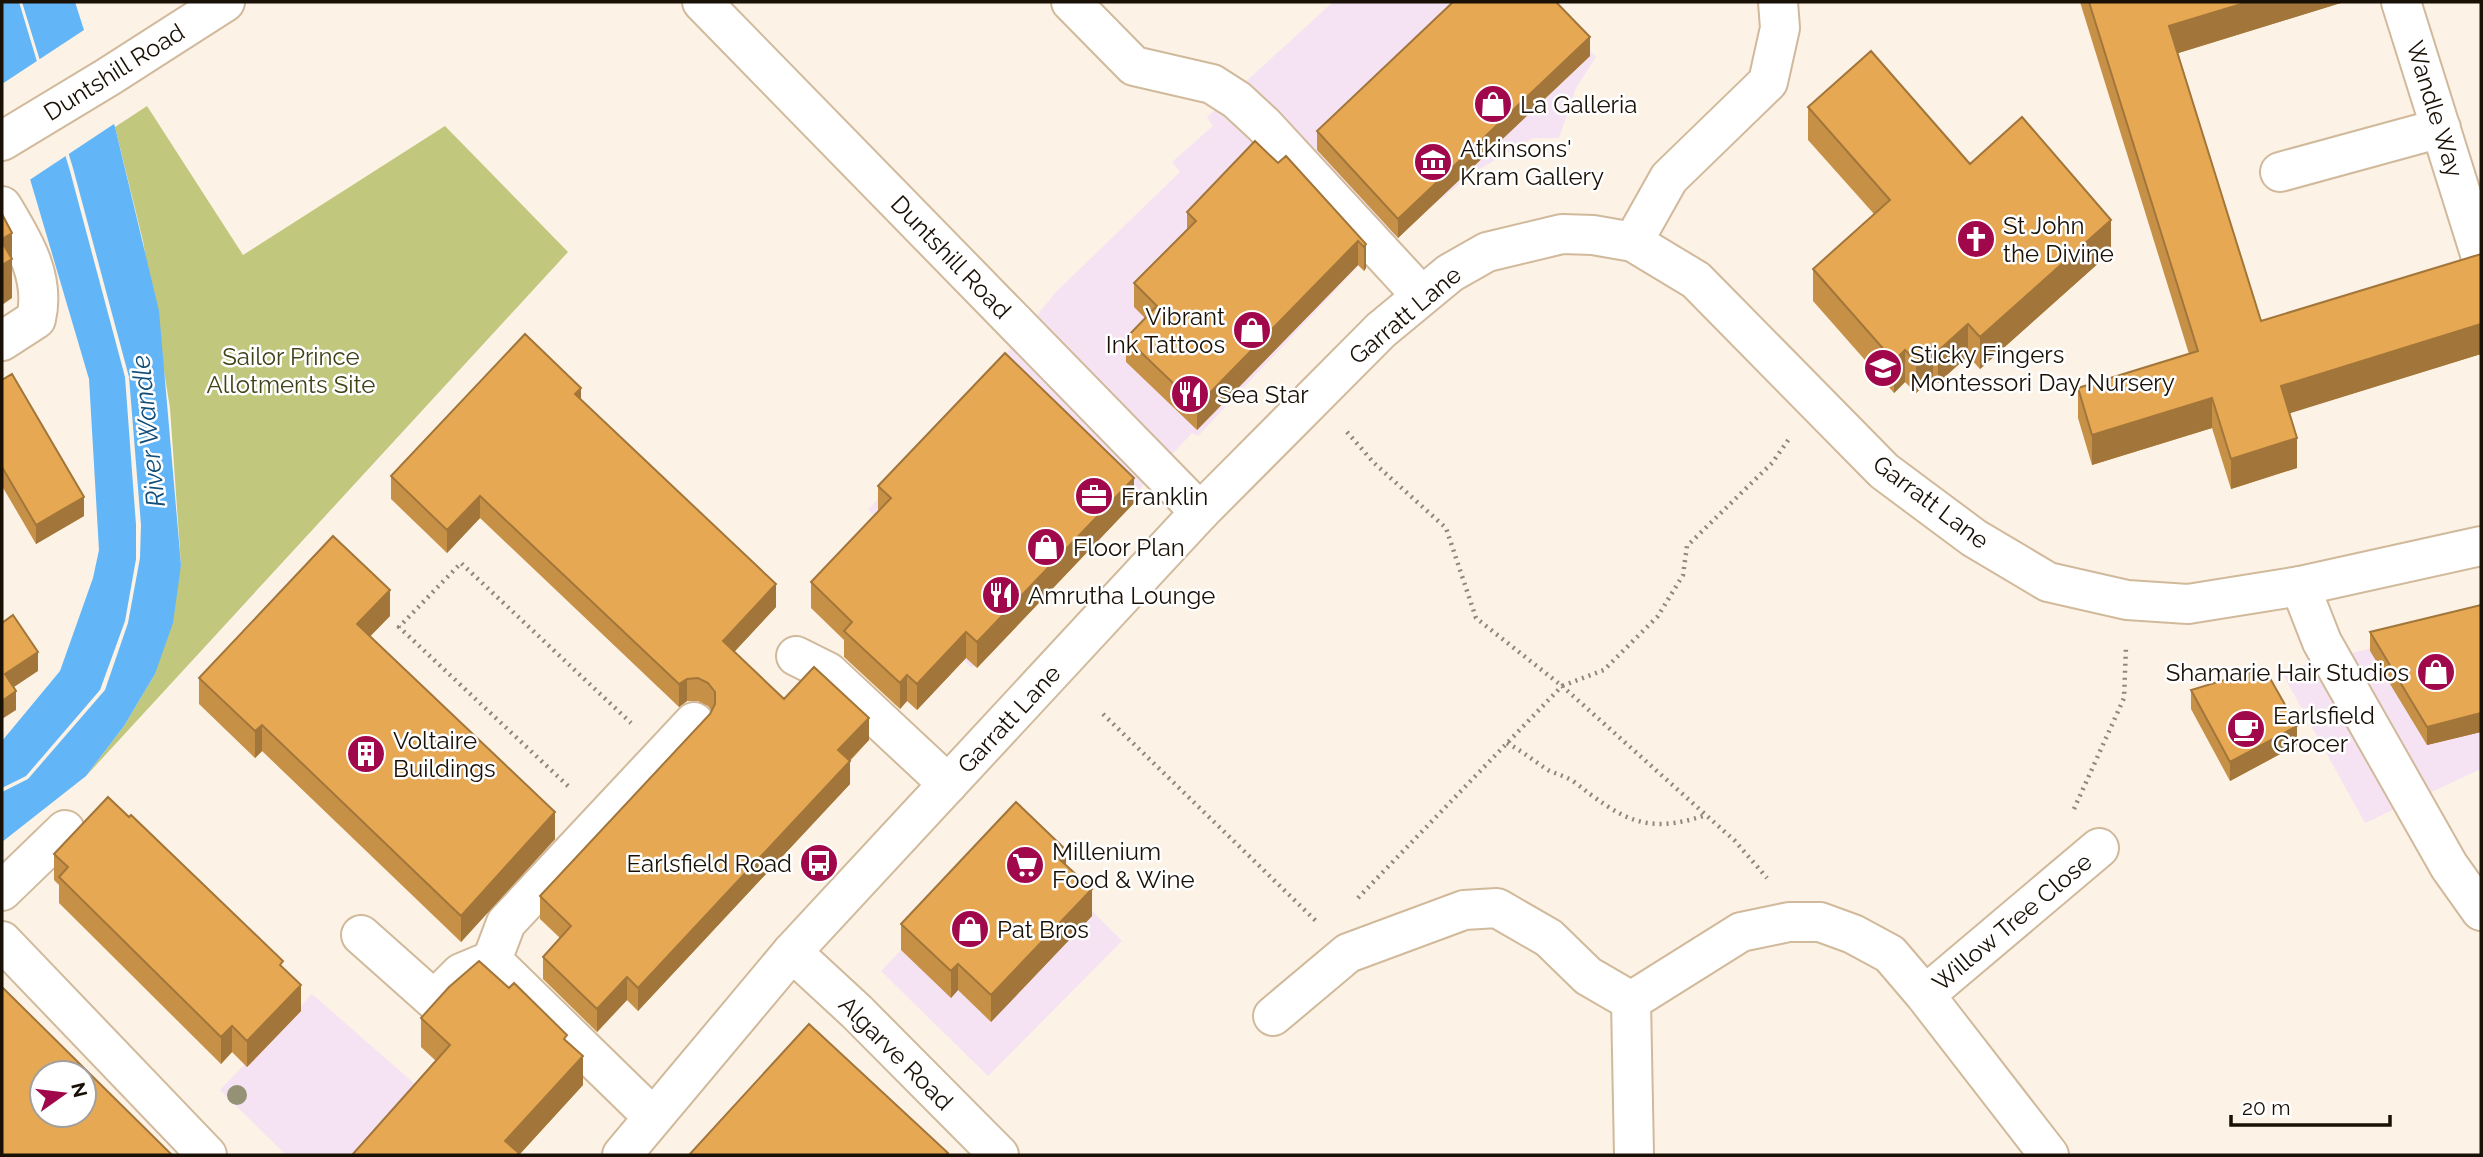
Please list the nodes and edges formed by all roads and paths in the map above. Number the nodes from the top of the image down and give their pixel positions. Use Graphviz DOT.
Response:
graph roads {
  1 [pos="225,2"];
  2 [pos="702,2"];
  3 [pos="1071,2"];
  4 [pos="1778,2"];
  5 [pos="2401,2"];
  6 [pos="2441,128"];
  7 [pos="2,141"];
  8 [pos="2280,172"];
  9 [pos="2,206"];
  10 [pos="1633,242"];
  11 [pos="2481,257"];
  12 [pos="1421,295"];
  13 [pos="2,341"];
  14 [pos="1314,395"];
  15 [pos="1816,401"];
  16 [pos="1200,512"];
  17 [pos="2481,546"];
  18 [pos="2300,586"];
  19 [pos="2127,600"];
  20 [pos="796,656"];
  21 [pos="1562,685"];
  22 [pos="1103,714"];
  23 [pos="694,722"];
  24 [pos="1507,743"];
  25 [pos="665,755"];
  26 [pos="948,784"];
  27 [pos="1706,815"];
  28 [pos="2071,817"];
  29 [pos="604,821"];
  30 [pos="65,830"];
  31 [pos="2099,848"];
  32 [pos="2,891"];
  33 [pos="2481,911"];
  34 [pos="1789,922"];
  35 [pos="361,934"];
  36 [pos="2,941"];
  37 [pos="792,953"];
  38 [pos="1348,953"];
  39 [pos="492,960"];
  40 [pos="1925,995"];
  41 [pos="1631,1000"];
  42 [pos="1273,1016"];
  43 [pos="653,1117"];
  44 [pos="207,1155"];
  45 [pos="622,1155"];
  46 [pos="999,1155"];
  47 [pos="1632,1155"];
  48 [pos="1641,1155"];
  49 [pos="2049,1155"];
  1 -- 7 [label="street, Duntshill Road"];
  2 -- 16 [label="street, Duntshill Road"];
  3 -- 12 [label="street"];
  4 -- 10 [label="street"];
  5 -- 6 [label="street, Wandle Way"];
  6 -- 8 [label="street"];
  6 -- 11 [label="street, Wandle Way"];
  9 -- 13 [label="street"];
  10 -- 12 [label="street, Garratt Lane"];
  10 -- 15 [label="street, Garratt Lane"];
  12 -- 14 [label="street, Garratt Lane"];
  14 -- 16 [label="street, Garratt Lane"];
  14 -- 21 [label="path"];
  15 -- 19 [label="street, Garratt Lane"];
  15 -- 21 [label="path"];
  16 -- 26 [label="street, Garratt Lane"];
  17 -- 18 [label="street, Garratt Lane"];
  18 -- 19 [label="street, Garratt Lane"];
  18 -- 33 [label="street"];
  19 -- 28 [label="path"];
  20 -- 26 [label="street"];
  21 -- 24 [label="path"];
  21 -- 27 [label="path"];
  22 -- 38 [label="path"];
  23 -- 25 [label="street"];
  24 -- 27 [label="path"];
  24 -- 38 [label="path"];
  25 -- 29 [label="street"];
  25 -- 29 [label="path"];
  26 -- 37 [label="street, Garratt Lane"];
  27 -- 34 [label="path"];
  29 -- 39 [label="street"];
  30 -- 32 [label="street"];
  31 -- 40 [label="street, Willow Tree Close"];
  34 -- 40 [label="street, Willow Tree Close"];
  34 -- 41 [label="street, Willow Tree Close"];
  35 -- 39 [label="street"];
  36 -- 44 [label="street"];
  37 -- 43 [label="street, Garratt Lane"];
  37 -- 46 [label="street, Algarve Road"];
  38 -- 41 [label="street"];
  38 -- 42 [label="street"];
  39 -- 43 [label="street"];
  40 -- 49 [label="street, Willow Tree Close"];
  41 -- 47 [label="street"];
  43 -- 45 [label="street, Garratt Lane"];
  47 -- 48 [label="street"];
}
